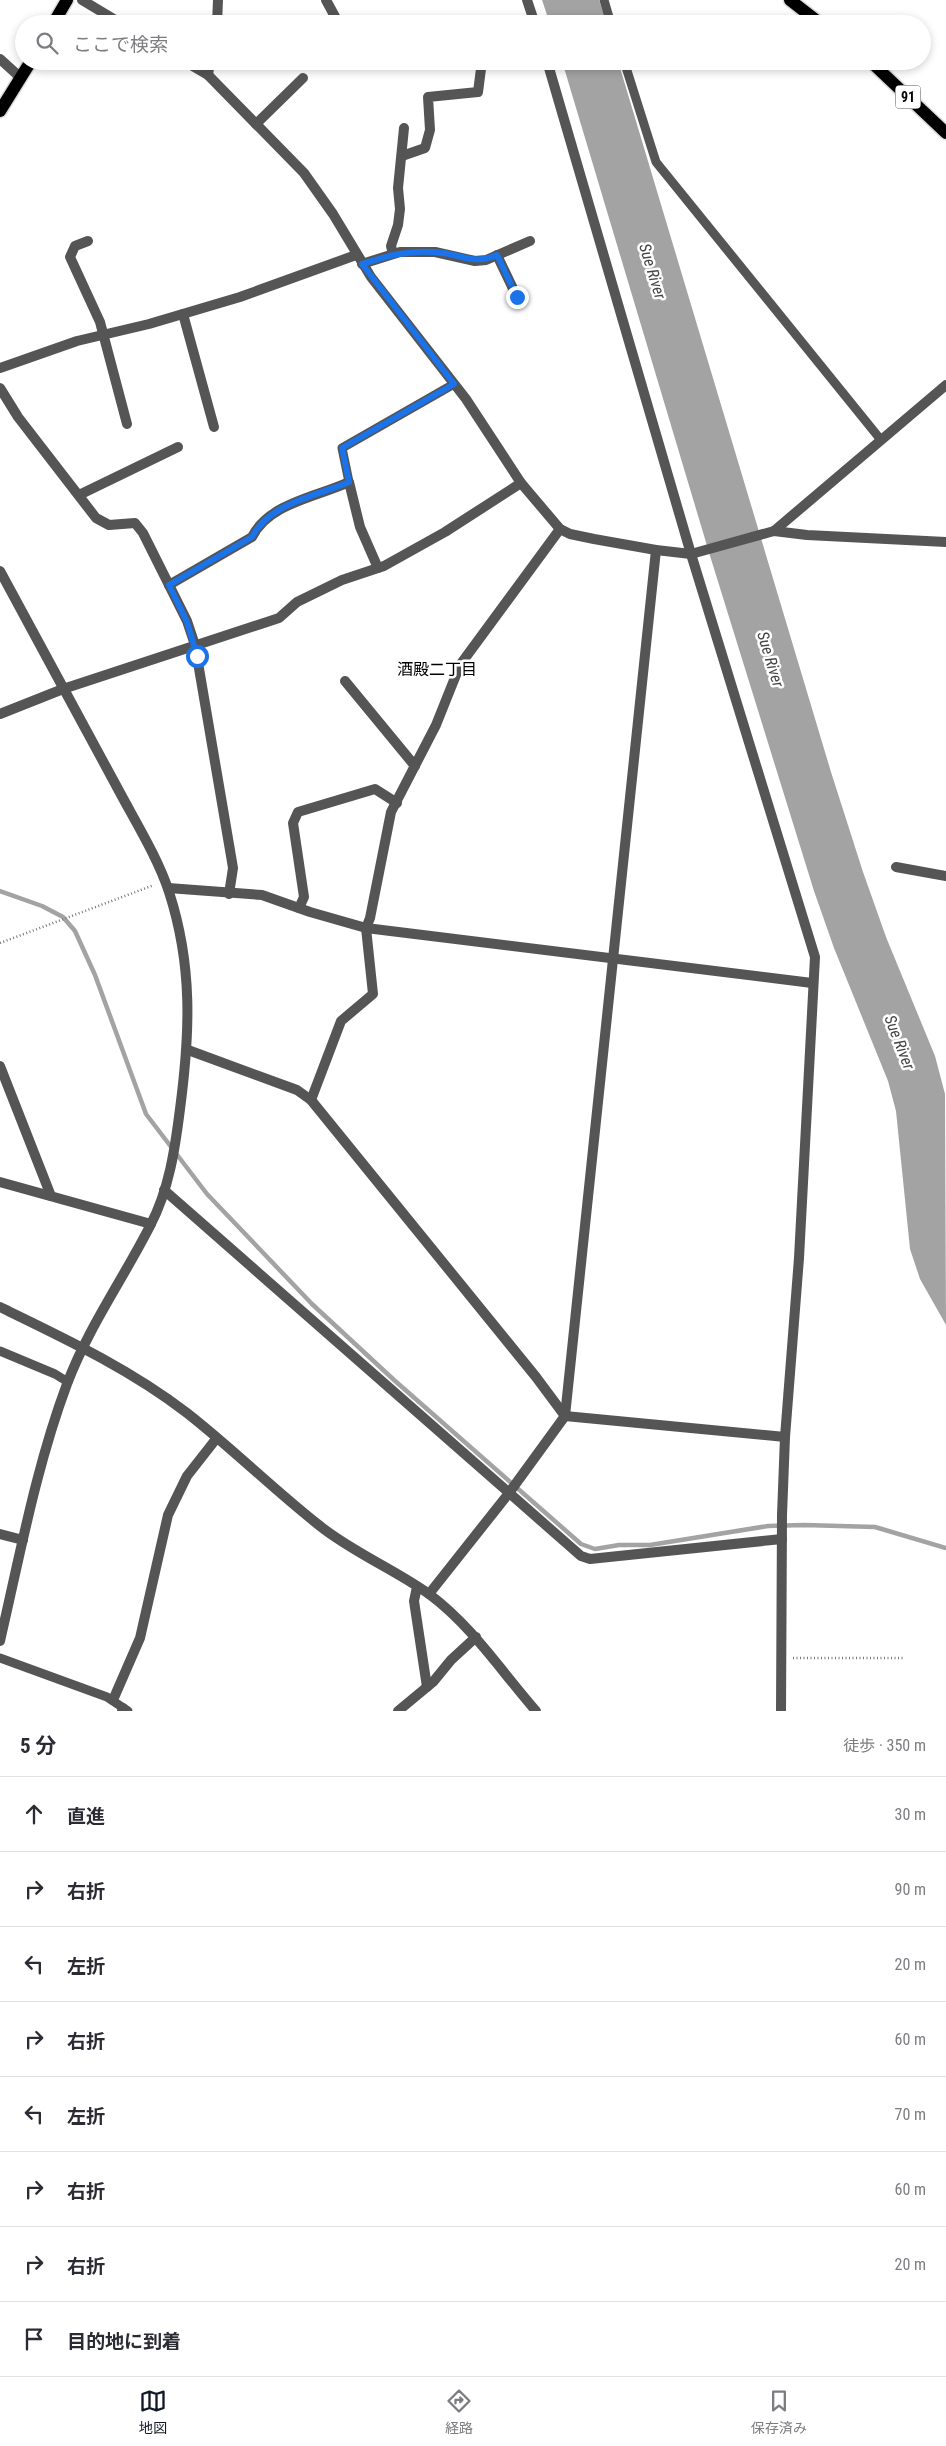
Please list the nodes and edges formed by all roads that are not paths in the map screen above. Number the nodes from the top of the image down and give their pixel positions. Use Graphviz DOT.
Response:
graph roads {
  1 [pos="67,0"];
  2 [pos="82,0"];
  3 [pos="218,0"];
  4 [pos="326,0"];
  5 [pos="527,0"];
  6 [pos="604,0"];
  7 [pos="790,0"];
  8 [pos="58,15"];
  9 [pos="107,15"];
  10 [pos="217,15"];
  11 [pos="335,15"];
  12 [pos="532,15"];
  13 [pos="609,15"];
  14 [pos="810,15"];
  15 [pos="0,59"];
  16 [pos="26,70"];
  17 [pos="199,70"];
  18 [pos="209,70"];
  19 [pos="481,70"];
  20 [pos="549,70"];
  21 [pos="627,70"];
  22 [pos="880,70"];
  23 [pos="208,75"];
  24 [pos="21,78"];
  25 [pos="303,78"];
  26 [pos="0,111"];
  27 [pos="256,124"];
  28 [pos="404,128"];
  29 [pos="946,133"];
  30 [pos="402,156"];
  31 [pos="88,241"];
  32 [pos="530,241"];
  33 [pos="356,254"];
  34 [pos="393,254"];
  35 [pos="497,255"];
  36 [pos="362,264"];
  37 [pos="517,297"];
  38 [pos="183,314"];
  39 [pos="104,335"];
  40 [pos="0,368"];
  41 [pos="454,384"];
  42 [pos="946,385"];
  43 [pos="0,388"];
  44 [pos="127,424"];
  45 [pos="214,427"];
  46 [pos="881,440"];
  47 [pos="178,447"];
  48 [pos="349,482"];
  49 [pos="521,483"];
  50 [pos="78,495"];
  51 [pos="560,528"];
  52 [pos="774,531"];
  53 [pos="946,542"];
  54 [pos="656,550"];
  55 [pos="691,554"];
  56 [pos="378,568"];
  57 [pos="0,571"];
  58 [pos="169,585"];
  59 [pos="195,645"];
  60 [pos="345,681"];
  61 [pos="63,689"];
  62 [pos="0,714"];
  63 [pos="415,766"];
  64 [pos="397,803"];
  65 [pos="896,867"];
  66 [pos="946,876"];
  67 [pos="166,884"];
  68 [pos="230,894"];
  69 [pos="299,908"];
  70 [pos="366,928"];
  71 [pos="614,960"];
  72 [pos="812,983"];
  73 [pos="188,1050"];
  74 [pos="0,1066"];
  75 [pos="311,1100"];
  76 [pos="0,1182"];
  77 [pos="164,1190"];
  78 [pos="51,1196"];
  79 [pos="151,1224"];
  80 [pos="0,1307"];
  81 [pos="83,1348"];
  82 [pos="0,1351"];
  83 [pos="68,1382"];
  84 [pos="565,1416"];
  85 [pos="785,1438"];
  86 [pos="216,1439"];
  87 [pos="509,1493"];
  88 [pos="0,1534"];
  89 [pos="782,1538"];
  90 [pos="23,1540"];
  91 [pos="417,1586"];
  92 [pos="429,1594"];
  93 [pos="476,1637"];
  94 [pos="0,1641"];
  95 [pos="0,1658"];
  96 [pos="427,1687"];
  97 [pos="113,1700"];
  98 [pos="124,1710"];
  99 [pos="398,1711"];
  100 [pos="536,1711"];
  101 [pos="781,1711"];
  1 -- 8 [label="main road"];
  2 -- 9 [label="street"];
  3 -- 10 [label="street"];
  4 -- 11 [label="street"];
  5 -- 12 [label="street"];
  6 -- 13 [label="lane"];
  7 -- 14 [label="main road"];
  15 -- 24 [label="street"];
  16 -- 24 [label="main road"];
  17 -- 23 [label="street"];
  18 -- 23 [label="street"];
  19 -- 30 [label="street"];
  20 -- 55 [label="street"];
  21 -- 46 [label="lane"];
  22 -- 29 [label="main road, 91"];
  23 -- 27 [label="street"];
  24 -- 26 [label="main road"];
  25 -- 27 [label="street"];
  27 -- 33 [label="street"];
  28 -- 30 [label="street"];
  30 -- 34 [label="street"];
  31 -- 39 [label="street"];
  32 -- 35 [label="street"];
  33 -- 36 [label="street"];
  33 -- 38 [label="street"];
  34 -- 35 [label="street"];
  34 -- 36 [label="street"];
  35 -- 37 [label="street"];
  36 -- 41 [label="street"];
  38 -- 39 [label="street"];
  38 -- 45 [label="street"];
  39 -- 40 [label="street"];
  39 -- 44 [label="street"];
  41 -- 48 [label="lane"];
  41 -- 49 [label="street"];
  42 -- 46 [label="street"];
  43 -- 50 [label="street"];
  46 -- 52 [label="street"];
  47 -- 50 [label="street"];
  48 -- 56 [label="street"];
  48 -- 58 [label="street"];
  49 -- 51 [label="street"];
  49 -- 56 [label="street"];
  50 -- 58 [label="street"];
  51 -- 54 [label="street"];
  51 -- 63 [label="street"];
  52 -- 53 [label="street"];
  52 -- 55 [label="street"];
  54 -- 55 [label="street"];
  54 -- 71 [label="street"];
  55 -- 72 [label="street"];
  56 -- 59 [label="street"];
  57 -- 61 [label="street"];
  58 -- 59 [label="street"];
  59 -- 61 [label="street"];
  59 -- 68 [label="street"];
  60 -- 63 [label="street"];
  61 -- 62 [label="street"];
  61 -- 67 [label="street"];
  63 -- 64 [label="street"];
  64 -- 69 [label="street"];
  64 -- 70 [label="street"];
  65 -- 66 [label="street"];
  67 -- 68 [label="street"];
  67 -- 73 [label="street"];
  68 -- 69 [label="street"];
  69 -- 70 [label="street"];
  70 -- 71 [label="street"];
  70 -- 75 [label="street"];
  71 -- 72 [label="street"];
  71 -- 84 [label="street"];
  72 -- 85 [label="street"];
  73 -- 75 [label="street"];
  73 -- 77 [label="street"];
  74 -- 78 [label="street"];
  75 -- 84 [label="street"];
  76 -- 78 [label="street"];
  77 -- 79 [label="street"];
  77 -- 87 [label="street"];
  78 -- 79 [label="street"];
  79 -- 81 [label="street"];
  80 -- 81 [label="street"];
  81 -- 83 [label="street"];
  81 -- 86 [label="street"];
  82 -- 83 [label="lane"];
  83 -- 90 [label="street"];
  84 -- 85 [label="street"];
  84 -- 87 [label="street"];
  85 -- 89 [label="street"];
  86 -- 91 [label="street"];
  86 -- 97 [label="street"];
  87 -- 89 [label="street"];
  87 -- 92 [label="street"];
  88 -- 90 [label="street"];
  89 -- 101 [label="street"];
  90 -- 94 [label="street"];
  91 -- 92 [label="street"];
  91 -- 96 [label="street"];
  92 -- 93 [label="street"];
  93 -- 96 [label="street"];
  93 -- 100 [label="street"];
  95 -- 97 [label="lane"];
  96 -- 99 [label="street"];
  97 -- 98 [label="lane"];
}
